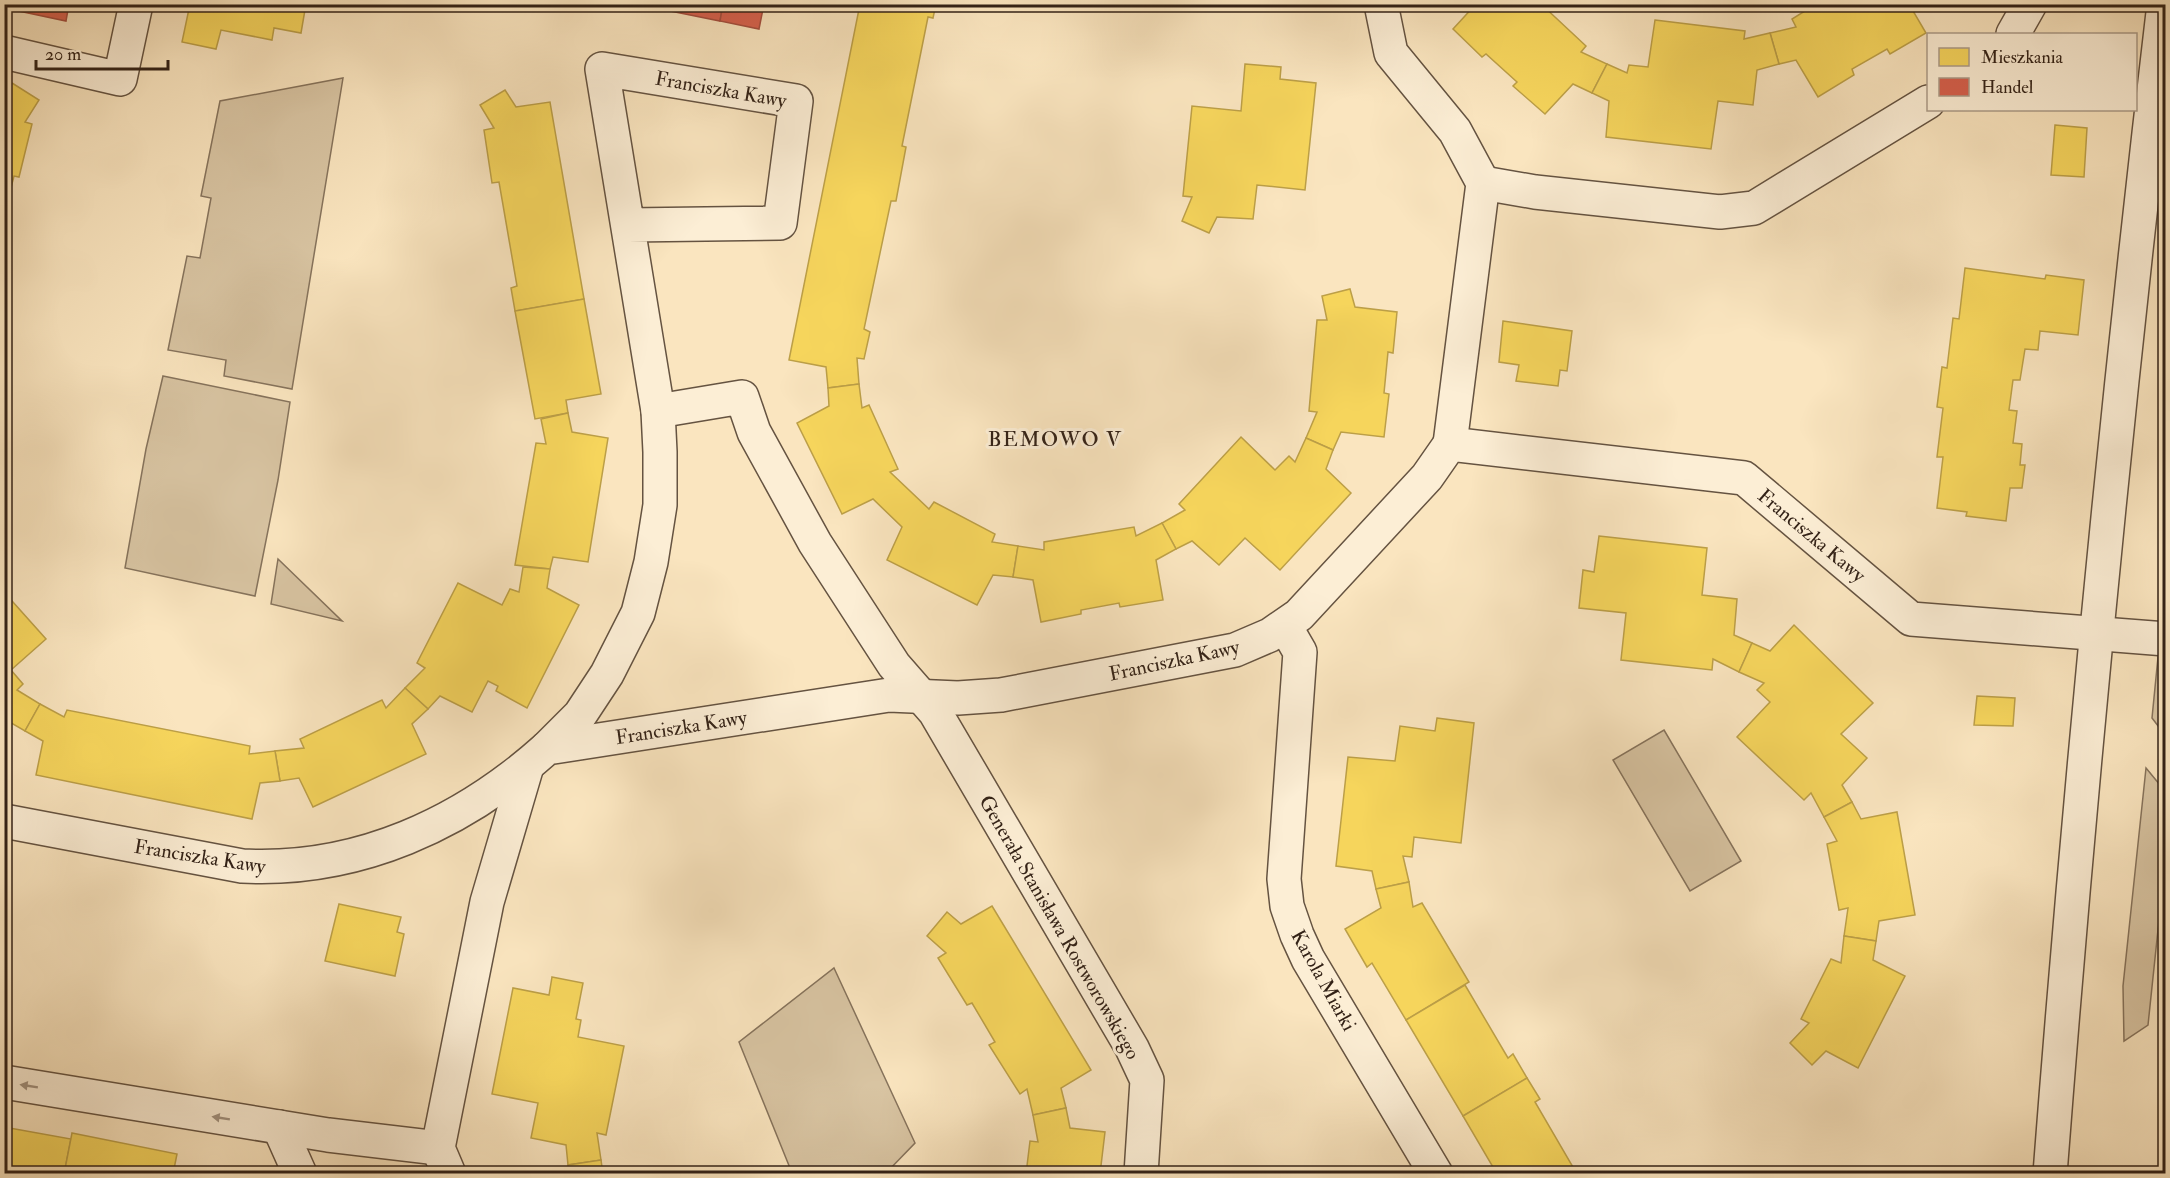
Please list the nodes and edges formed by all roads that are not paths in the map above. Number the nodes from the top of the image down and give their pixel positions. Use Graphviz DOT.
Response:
graph roads {
  1 [pos="136,4"];
  2 [pos="1381,4"];
  3 [pos="2030,4"];
  4 [pos="2164,4"];
  5 [pos="2014,33"];
  6 [pos="4,52"];
  7 [pos="1927,103"];
  8 [pos="1483,183"];
  9 [pos="628,225"];
  10 [pos="658,411"];
  11 [pos="1450,444"];
  12 [pos="1285,626"];
  13 [pos="2097,633"];
  14 [pos="2166,639"];
  15 [pos="922,697"];
  16 [pos="537,757"];
  17 [pos="4,821"];
  18 [pos="4,1082"];
  19 [pos="279,1127"];
  20 [pos="443,1161"];
  21 [pos="300,1173"];
  22 [pos="1141,1173"];
  23 [pos="1436,1173"];
  24 [pos="2050,1173"];
  1 -- 6 [label="street"];
  2 -- 8 [label="street"];
  3 -- 5 [label="street"];
  4 -- 13 [label="street"];
  7 -- 8 [label="street"];
  8 -- 11 [label="street, Franciszka Kawy"];
  9 -- 9 [label="street, Franciszka Kawy"];
  9 -- 10 [label="street, Franciszka Kawy"];
  10 -- 15 [label="street"];
  10 -- 16 [label="street, Franciszka Kawy"];
  11 -- 12 [label="street, Franciszka Kawy"];
  11 -- 13 [label="street, Franciszka Kawy"];
  12 -- 15 [label="street, Franciszka Kawy"];
  12 -- 23 [label="street, Karola Miarki"];
  13 -- 14 [label="street, Franciszka Kawy"];
  13 -- 24 [label="street"];
  15 -- 16 [label="street, Franciszka Kawy"];
  15 -- 22 [label="street, Generała Stanisława Rostworowskiego"];
  16 -- 17 [label="street, Franciszka Kawy"];
  16 -- 20 [label="street"];
  19 -- 18 [label="street, one-way"];
  19 -- 20 [label="street"];
  19 -- 21 [label="street"];
}
